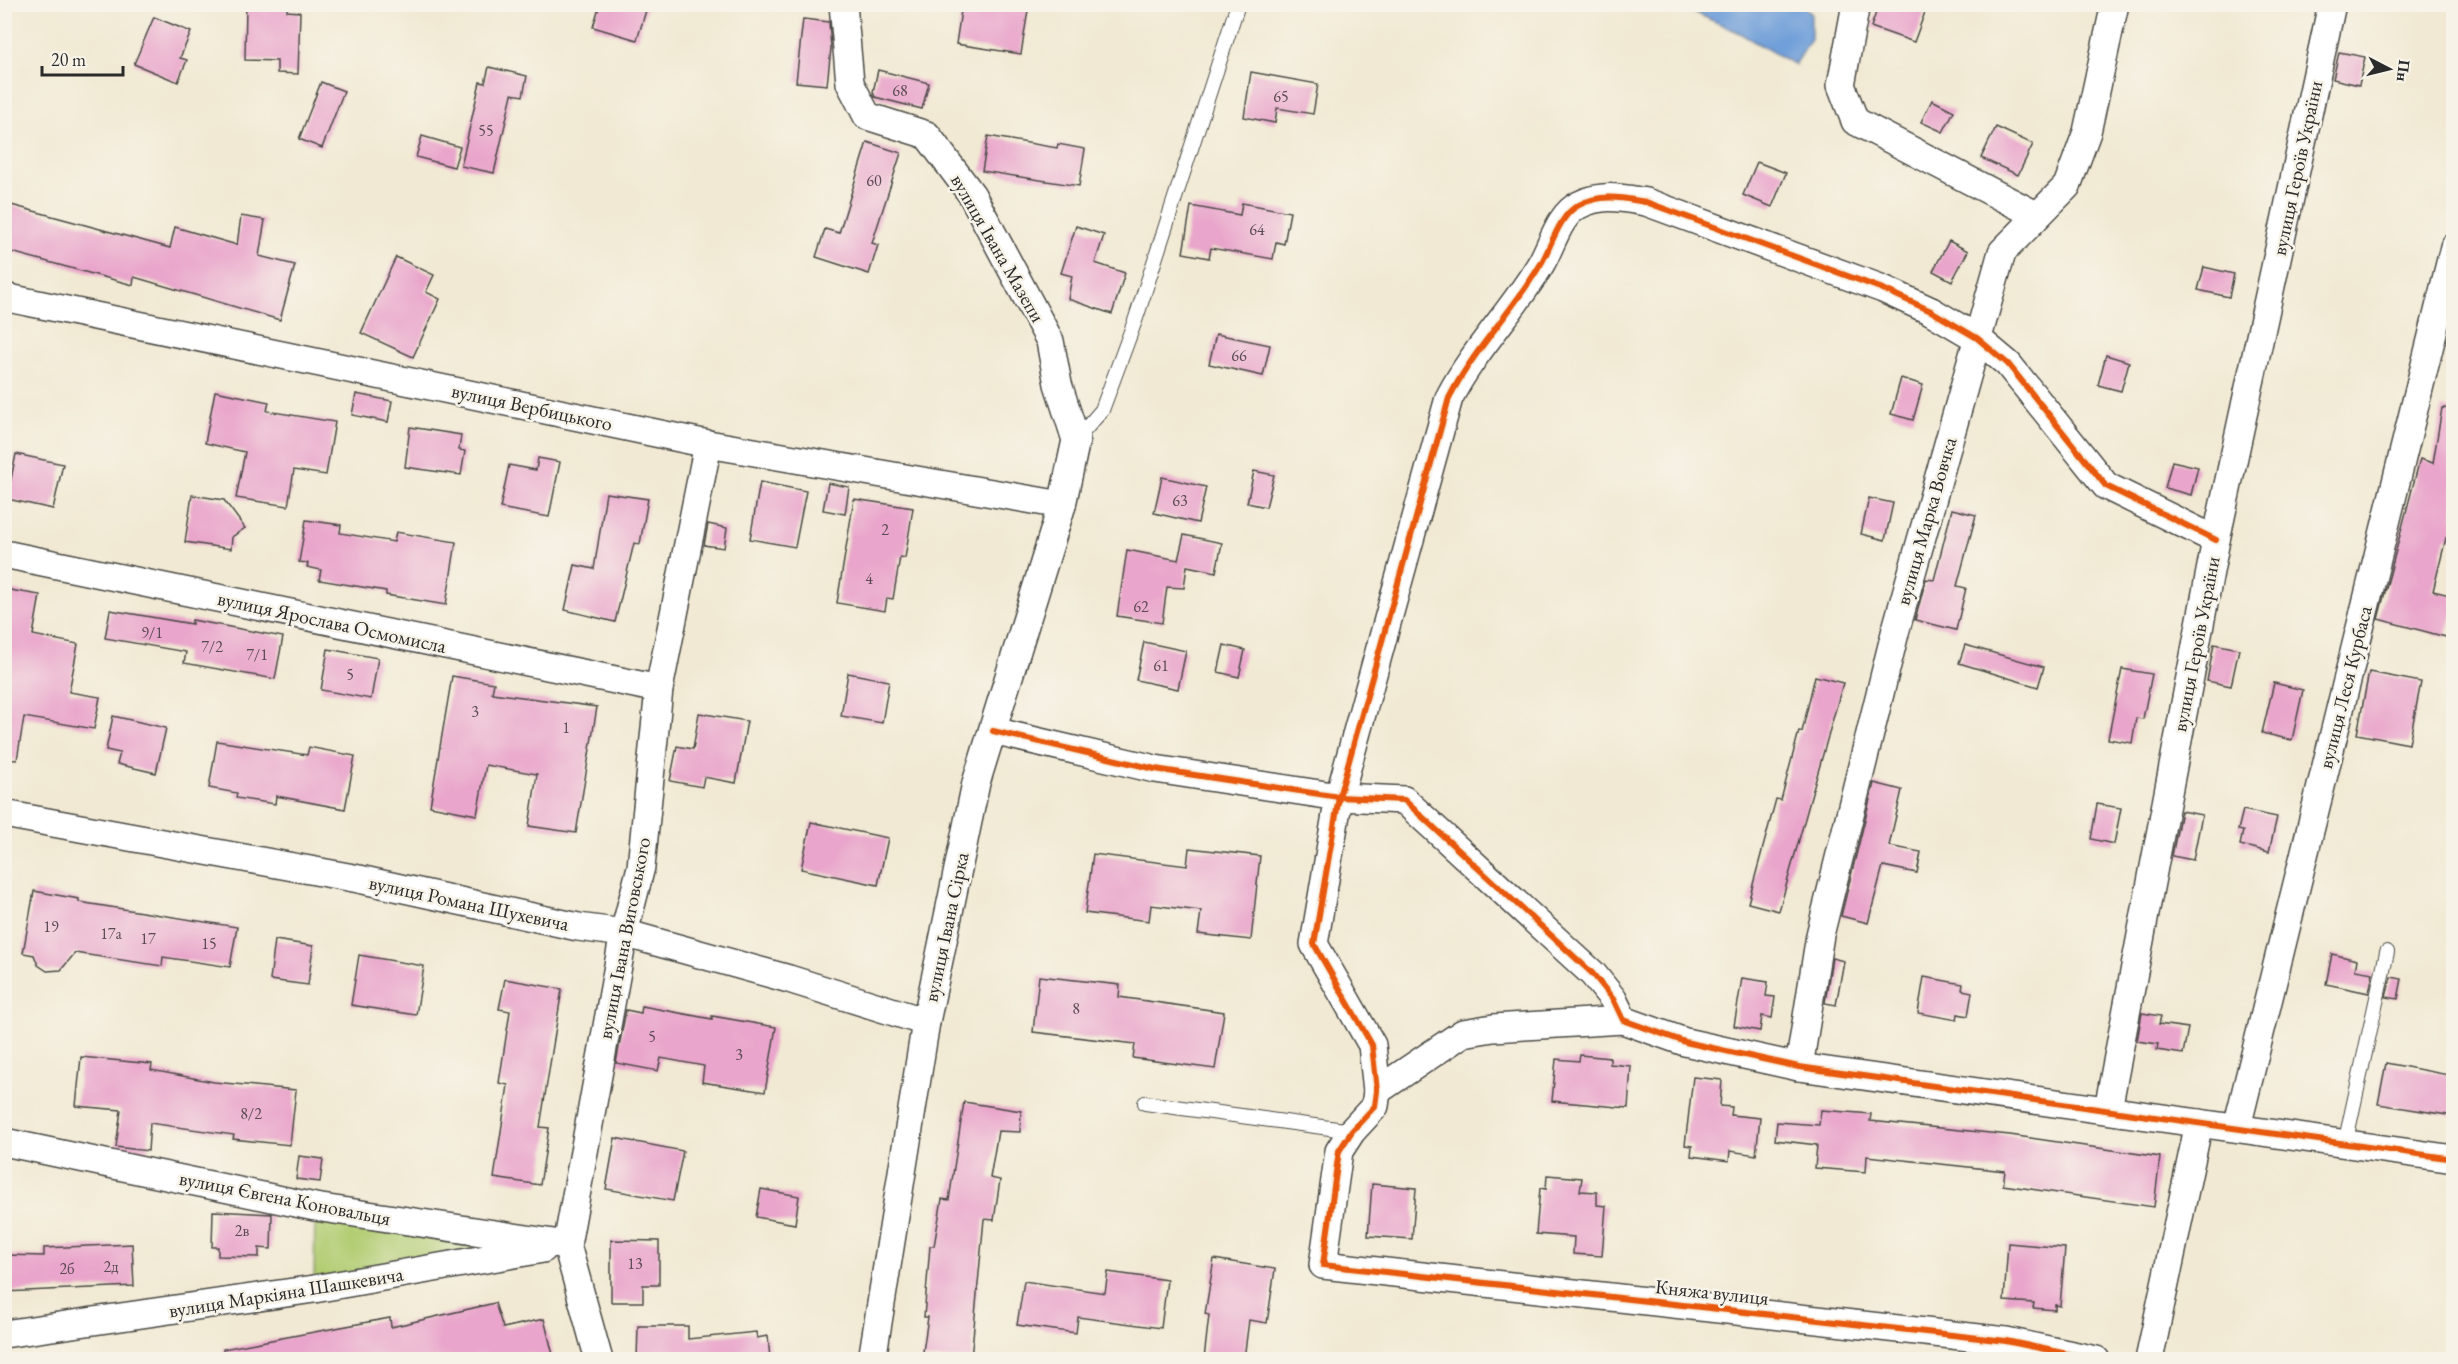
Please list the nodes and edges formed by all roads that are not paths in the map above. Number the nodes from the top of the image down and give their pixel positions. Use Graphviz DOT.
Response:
graph roads {
  1 [pos="843,4"];
  2 [pos="1238,4"];
  3 [pos="1856,4"];
  4 [pos="2115,4"];
  5 [pos="2332,4"];
  6 [pos="2036,215"];
  7 [pos="2454,247"];
  8 [pos="4,297"];
  9 [pos="1977,338"];
  10 [pos="1076,440"];
  11 [pos="708,444"];
  12 [pos="1062,505"];
  13 [pos="2216,540"];
  14 [pos="4,554"];
  15 [pos="659,690"];
  16 [pos="993,731"];
  17 [pos="1339,797"];
  18 [pos="4,813"];
  19 [pos="624,933"];
  20 [pos="2387,952"];
  21 [pos="1623,1020"];
  22 [pos="926,1022"];
  23 [pos="1800,1067"];
  24 [pos="1377,1091"];
  25 [pos="1145,1103"];
  26 [pos="2108,1108"];
  27 [pos="2199,1123"];
  28 [pos="2237,1127"];
  29 [pos="1352,1131"];
  30 [pos="4,1142"];
  31 [pos="2346,1144"];
  32 [pos="2454,1159"];
  33 [pos="567,1245"];
  34 [pos="4,1334"];
  35 [pos="599,1359"];
  36 [pos="872,1359"];
  37 [pos="2096,1359"];
  38 [pos="2149,1359"];
  1 -- 10 [label="street, вулиця Івана Мазепи"];
  2 -- 10 [label="lane"];
  3 -- 6 [label="street"];
  4 -- 6 [label="street, вулиця Марка Вовчка"];
  5 -- 13 [label="street, вулиця Героїв України"];
  6 -- 9 [label="street, вулиця Марка Вовчка"];
  7 -- 28 [label="street, вулиця Леся Курбаса"];
  8 -- 11 [label="street, вулиця Вербицького"];
  9 -- 13 [label="street"];
  9 -- 17 [label="street"];
  9 -- 23 [label="street, вулиця Марка Вовчка"];
  10 -- 12 [label="street, вулиця Івана Мазепи"];
  11 -- 12 [label="street, вулиця Вербицького"];
  11 -- 15 [label="street, вулиця Івана Виговського"];
  12 -- 16 [label="street, вулиця Івана Сірка"];
  13 -- 26 [label="street, вулиця Героїв України"];
  14 -- 15 [label="street, вулиця Ярослава Осмомисла"];
  15 -- 19 [label="street, вулиця Івана Виговського"];
  16 -- 17 [label="street"];
  16 -- 22 [label="street, вулиця Івана Сірка"];
  17 -- 21 [label="street"];
  17 -- 24 [label="street"];
  18 -- 19 [label="street, вулиця Романа Шухевича"];
  19 -- 22 [label="street, вулиця Романа Шухевича"];
  19 -- 33 [label="street, вулиця Івана Виговського"];
  20 -- 31 [label="lane"];
  21 -- 23 [label="street"];
  21 -- 24 [label="street"];
  22 -- 36 [label="street, вулиця Івана Сірка"];
  23 -- 26 [label="street"];
  24 -- 29 [label="street"];
  25 -- 29 [label="lane"];
  26 -- 27 [label="street"];
  27 -- 28 [label="street"];
  27 -- 38 [label="street"];
  28 -- 31 [label="street"];
  29 -- 37 [label="street, Княжа вулиця"];
  30 -- 33 [label="street, вулиця Євгена Коновальця"];
  31 -- 32 [label="street"];
  33 -- 34 [label="street, вулиця Маркіяна Шашкевича"];
  33 -- 35 [label="street, вулиця Івана Виговського"];
}
